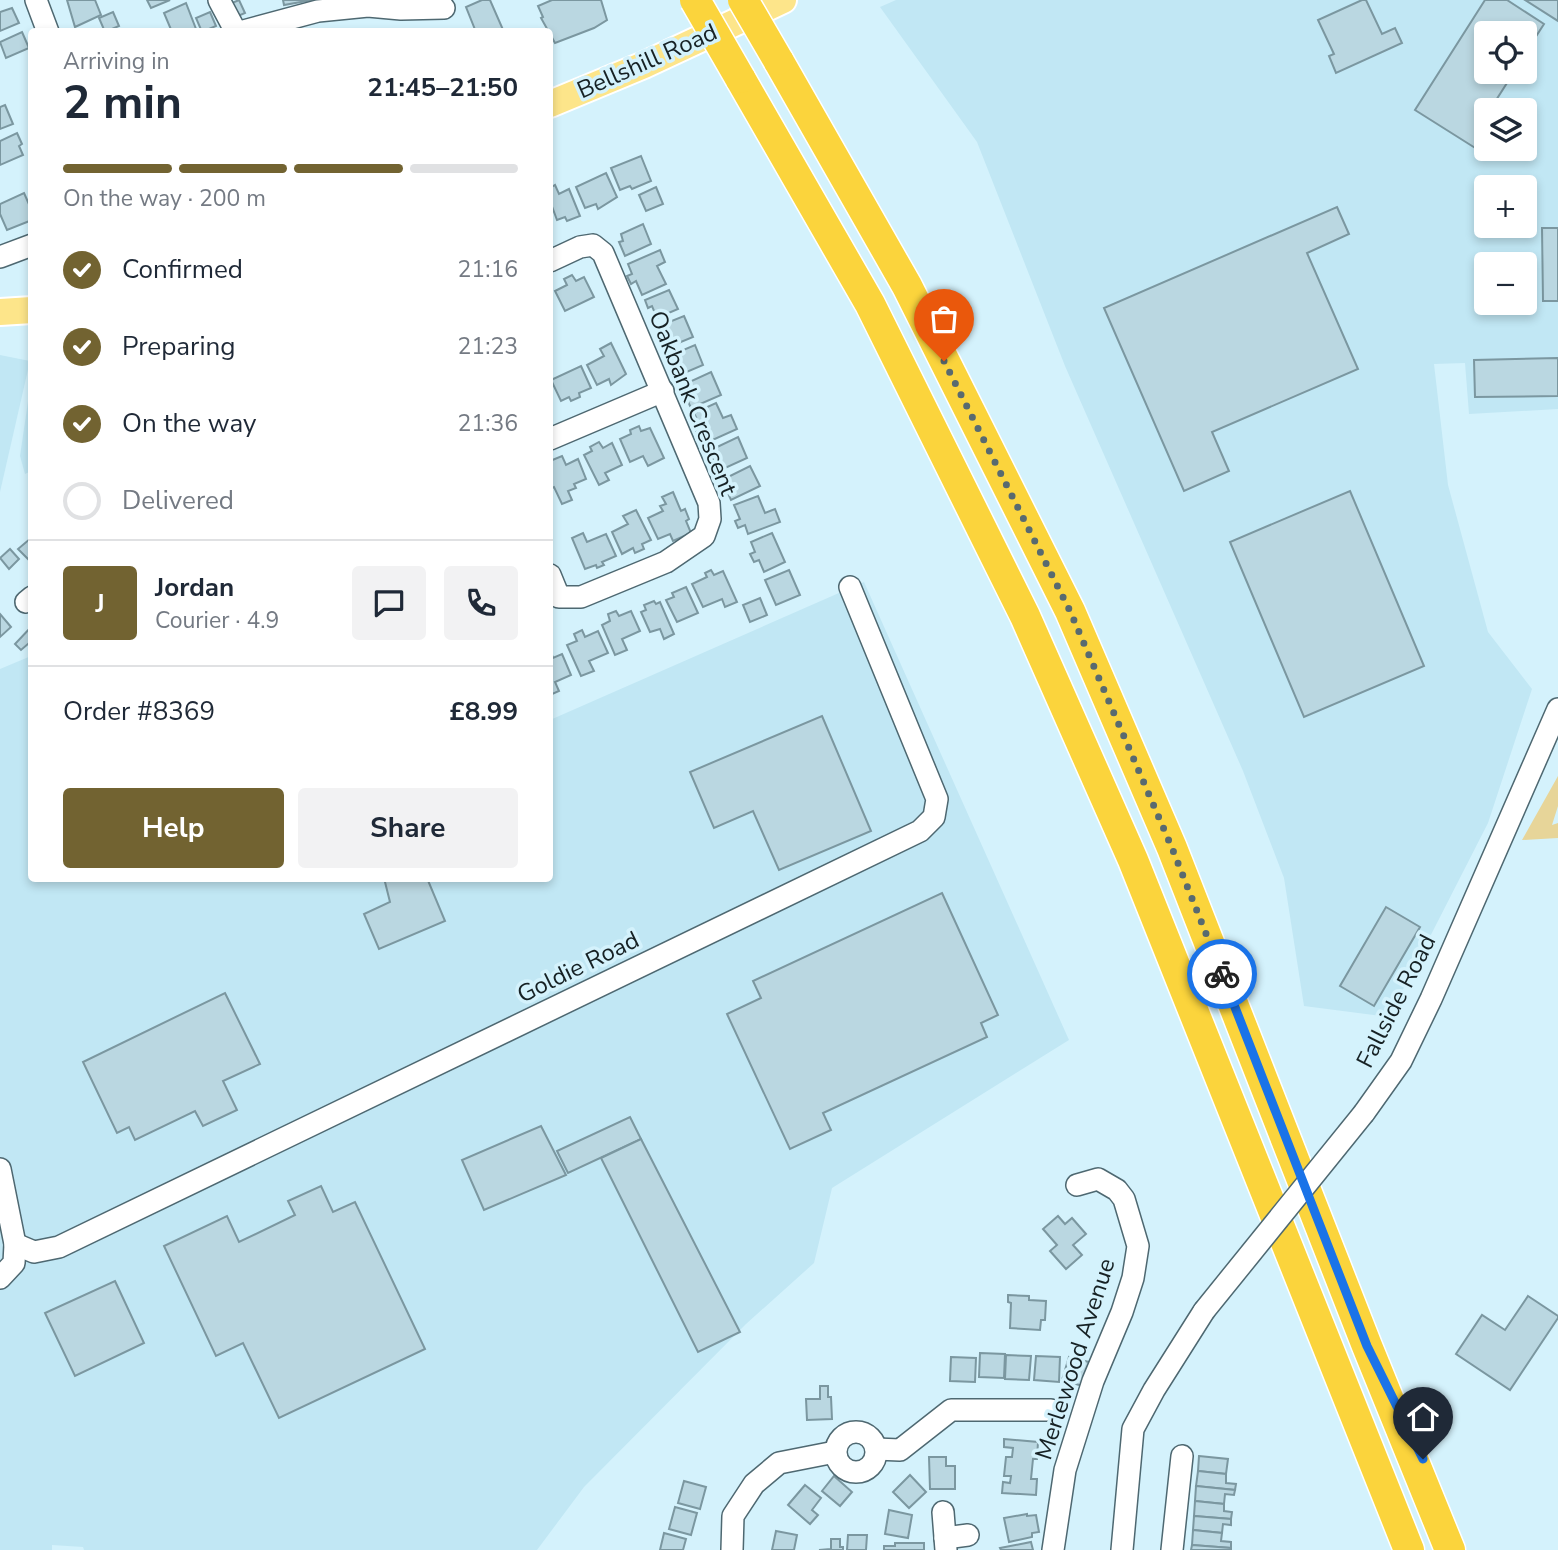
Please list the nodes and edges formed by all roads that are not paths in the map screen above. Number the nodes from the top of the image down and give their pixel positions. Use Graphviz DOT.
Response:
graph roads {
  1 [pos="36,0"];
  2 [pos="219,0"];
  3 [pos="695,0"];
  4 [pos="743,0"];
  5 [pos="783,0"];
  6 [pos="368,3"];
  7 [pos="444,8"];
  8 [pos="46,28"];
  9 [pos="236,28"];
  10 [pos="251,28"];
  11 [pos="553,103"];
  12 [pos="28,246"];
  13 [pos="0,257"];
  14 [pos="553,260"];
  15 [pos="28,310"];
  16 [pos="0,312"];
  17 [pos="663,391"];
  18 [pos="553,438"];
  19 [pos="553,582"];
  20 [pos="850,587"];
  21 [pos="1558,709"];
  22 [pos="0,1169"];
  23 [pos="1077,1185"];
  24 [pos="10,1262"];
  25 [pos="1367,1346"];
  26 [pos="1052,1410"];
  27 [pos="876,1449"];
  28 [pos="835,1452"];
  29 [pos="1182,1456"];
  30 [pos="943,1511"];
  31 [pos="968,1535"];
  32 [pos="946,1544"];
  33 [pos="732,1550"];
  34 [pos="1053,1550"];
  35 [pos="1122,1550"];
  36 [pos="1172,1550"];
  37 [pos="1409,1550"];
  38 [pos="1450,1550"];
  39 [pos="1468,1550"];
  1 -- 8 [label="street"];
  2 -- 9 [label="street"];
  3 -- 37 [label="highway, bridge"];
  4 -- 25 [label="highway, bridge"];
  5 -- 11 [label="main road, Bellshill Road"];
  6 -- 7 [label="street"];
  6 -- 10 [label="street"];
  12 -- 13 [label="street"];
  14 -- 17 [label="street, Oakbank Crescent"];
  15 -- 16 [label="main road"];
  17 -- 18 [label="street"];
  17 -- 19 [label="street, Oakbank Crescent"];
  20 -- 24 [label="street, Goldie Road"];
  21 -- 35 [label="street, Fallside Road, bridge"];
  22 -- 24 [label="street"];
  23 -- 34 [label="street, Merlewood Avenue"];
  25 -- 38 [label="highway"];
  25 -- 39 [label="highway"];
  26 -- 27 [label="street"];
  27 -- 28 [label="street"];
  27 -- 28 [label="street"];
  28 -- 33 [label="street"];
  29 -- 36 [label="street"];
  30 -- 32 [label="street"];
  31 -- 32 [label="street"];
}
